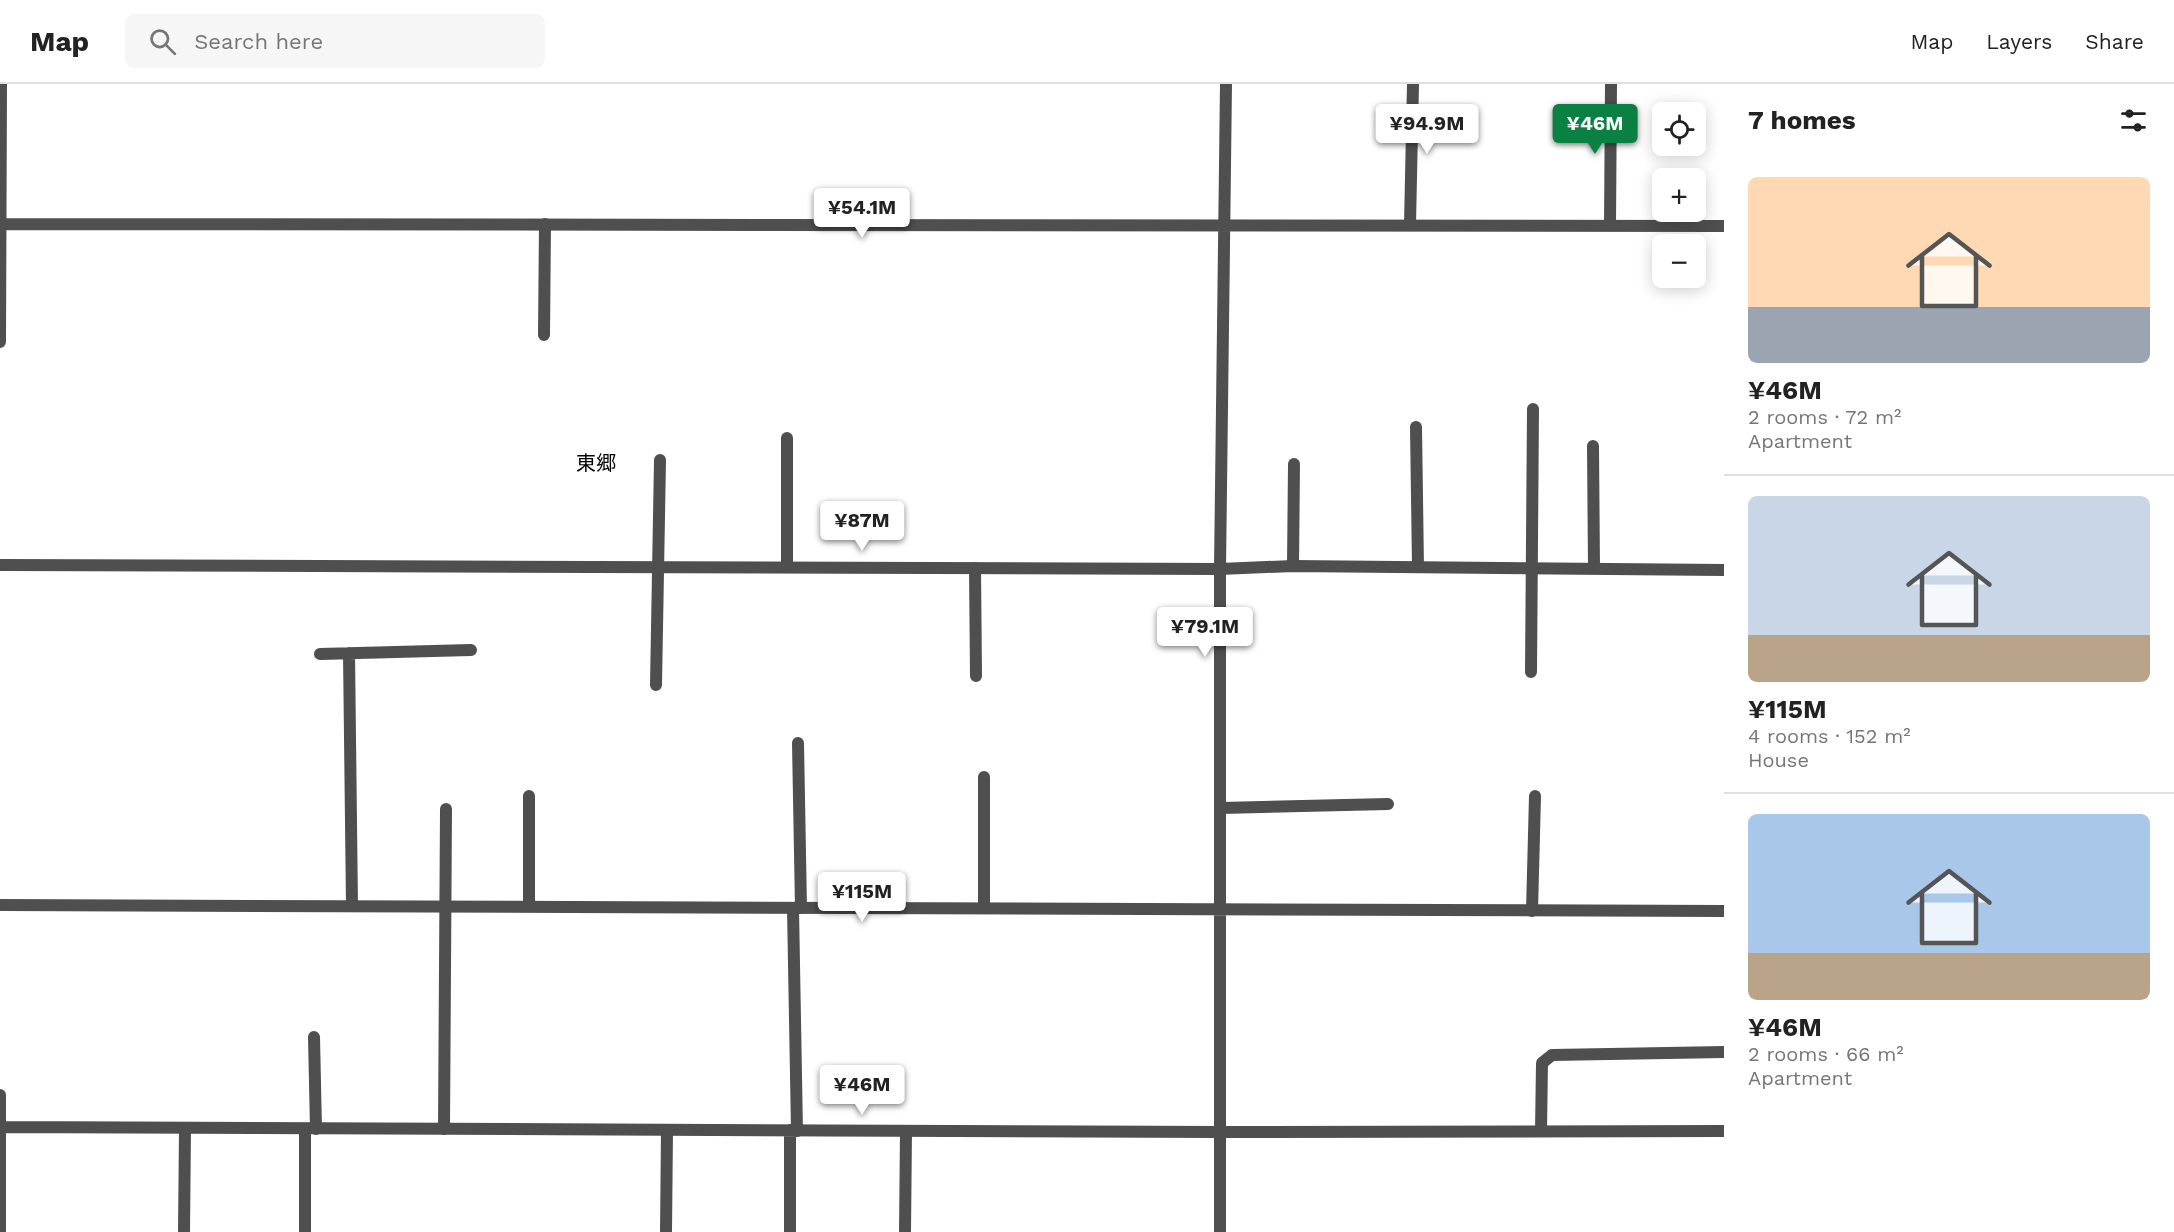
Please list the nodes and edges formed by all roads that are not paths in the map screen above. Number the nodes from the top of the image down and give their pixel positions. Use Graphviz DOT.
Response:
graph roads {
  1 [pos="1,84"];
  2 [pos="1226,84"];
  3 [pos="1413,84"];
  4 [pos="1611,84"];
  5 [pos="1,224"];
  6 [pos="545,224"];
  7 [pos="1226,224"];
  8 [pos="1410,224"];
  9 [pos="1610,225"];
  10 [pos="1724,226"];
  11 [pos="544,335"];
  12 [pos="0,342"];
  13 [pos="1533,409"];
  14 [pos="1416,427"];
  15 [pos="787,438"];
  16 [pos="1593,446"];
  17 [pos="660,460"];
  18 [pos="1294,464"];
  19 [pos="0,565"];
  20 [pos="658,566"];
  21 [pos="787,566"];
  22 [pos="1293,566"];
  23 [pos="1418,567"];
  24 [pos="975,568"];
  25 [pos="1533,568"];
  26 [pos="1594,568"];
  27 [pos="1220,570"];
  28 [pos="1724,570"];
  29 [pos="471,650"];
  30 [pos="349,653"];
  31 [pos="321,654"];
  32 [pos="1531,672"];
  33 [pos="976,676"];
  34 [pos="656,685"];
  35 [pos="798,743"];
  36 [pos="984,777"];
  37 [pos="529,796"];
  38 [pos="1535,796"];
  39 [pos="1388,804"];
  40 [pos="1221,808"];
  41 [pos="446,809"];
  42 [pos="0,904"];
  43 [pos="352,906"];
  44 [pos="445,906"];
  45 [pos="529,906"];
  46 [pos="797,908"];
  47 [pos="984,908"];
  48 [pos="1220,909"];
  49 [pos="1532,911"];
  50 [pos="1724,911"];
  51 [pos="314,1038"];
  52 [pos="1724,1052"];
  53 [pos="0,1095"];
  54 [pos="0,1127"];
  55 [pos="185,1128"];
  56 [pos="310,1129"];
  57 [pos="444,1129"];
  58 [pos="667,1130"];
  59 [pos="793,1131"];
  60 [pos="906,1131"];
  61 [pos="1540,1131"];
  62 [pos="1724,1131"];
  63 [pos="1220,1132"];
  64 [pos="0,1232"];
  65 [pos="184,1232"];
  66 [pos="305,1232"];
  67 [pos="666,1232"];
  68 [pos="790,1232"];
  69 [pos="905,1232"];
  70 [pos="1220,1232"];
  1 -- 5 [label="street"];
  2 -- 7 [label="street"];
  3 -- 8 [label="street"];
  4 -- 9 [label="street"];
  5 -- 6 [label="street"];
  5 -- 12 [label="street"];
  6 -- 7 [label="street"];
  6 -- 11 [label="street"];
  7 -- 8 [label="street"];
  7 -- 27 [label="street"];
  8 -- 9 [label="street"];
  9 -- 10 [label="street"];
  13 -- 25 [label="street"];
  14 -- 23 [label="street"];
  15 -- 21 [label="street"];
  16 -- 26 [label="street"];
  17 -- 20 [label="street"];
  18 -- 22 [label="street"];
  19 -- 20 [label="street"];
  20 -- 21 [label="street"];
  20 -- 34 [label="street"];
  21 -- 24 [label="street"];
  22 -- 23 [label="street"];
  22 -- 27 [label="street"];
  23 -- 25 [label="street"];
  24 -- 27 [label="street"];
  24 -- 33 [label="street"];
  25 -- 26 [label="street"];
  25 -- 32 [label="street"];
  26 -- 28 [label="street"];
  27 -- 40 [label="street"];
  29 -- 30 [label="street"];
  30 -- 31 [label="street"];
  30 -- 43 [label="street"];
  35 -- 46 [label="street"];
  36 -- 47 [label="street"];
  37 -- 45 [label="street"];
  38 -- 49 [label="street"];
  39 -- 40 [label="street"];
  40 -- 48 [label="street"];
  41 -- 44 [label="street"];
  42 -- 43 [label="street"];
  43 -- 44 [label="street"];
  44 -- 45 [label="street"];
  44 -- 57 [label="street"];
  45 -- 46 [label="street"];
  46 -- 47 [label="street"];
  46 -- 59 [label="street"];
  47 -- 48 [label="street"];
  48 -- 49 [label="street"];
  48 -- 63 [label="street"];
  49 -- 50 [label="street"];
  51 -- 56 [label="street"];
  52 -- 61 [label="street"];
  53 -- 54 [label="street"];
  54 -- 55 [label="street"];
  54 -- 64 [label="street"];
  55 -- 56 [label="street"];
  55 -- 65 [label="street"];
  56 -- 57 [label="street"];
  56 -- 66 [label="street"];
  57 -- 58 [label="street"];
  58 -- 59 [label="street"];
  58 -- 67 [label="street"];
  59 -- 60 [label="street"];
  59 -- 68 [label="street"];
  60 -- 63 [label="street"];
  60 -- 69 [label="street"];
  61 -- 62 [label="street"];
  61 -- 63 [label="street"];
  63 -- 70 [label="street"];
}
